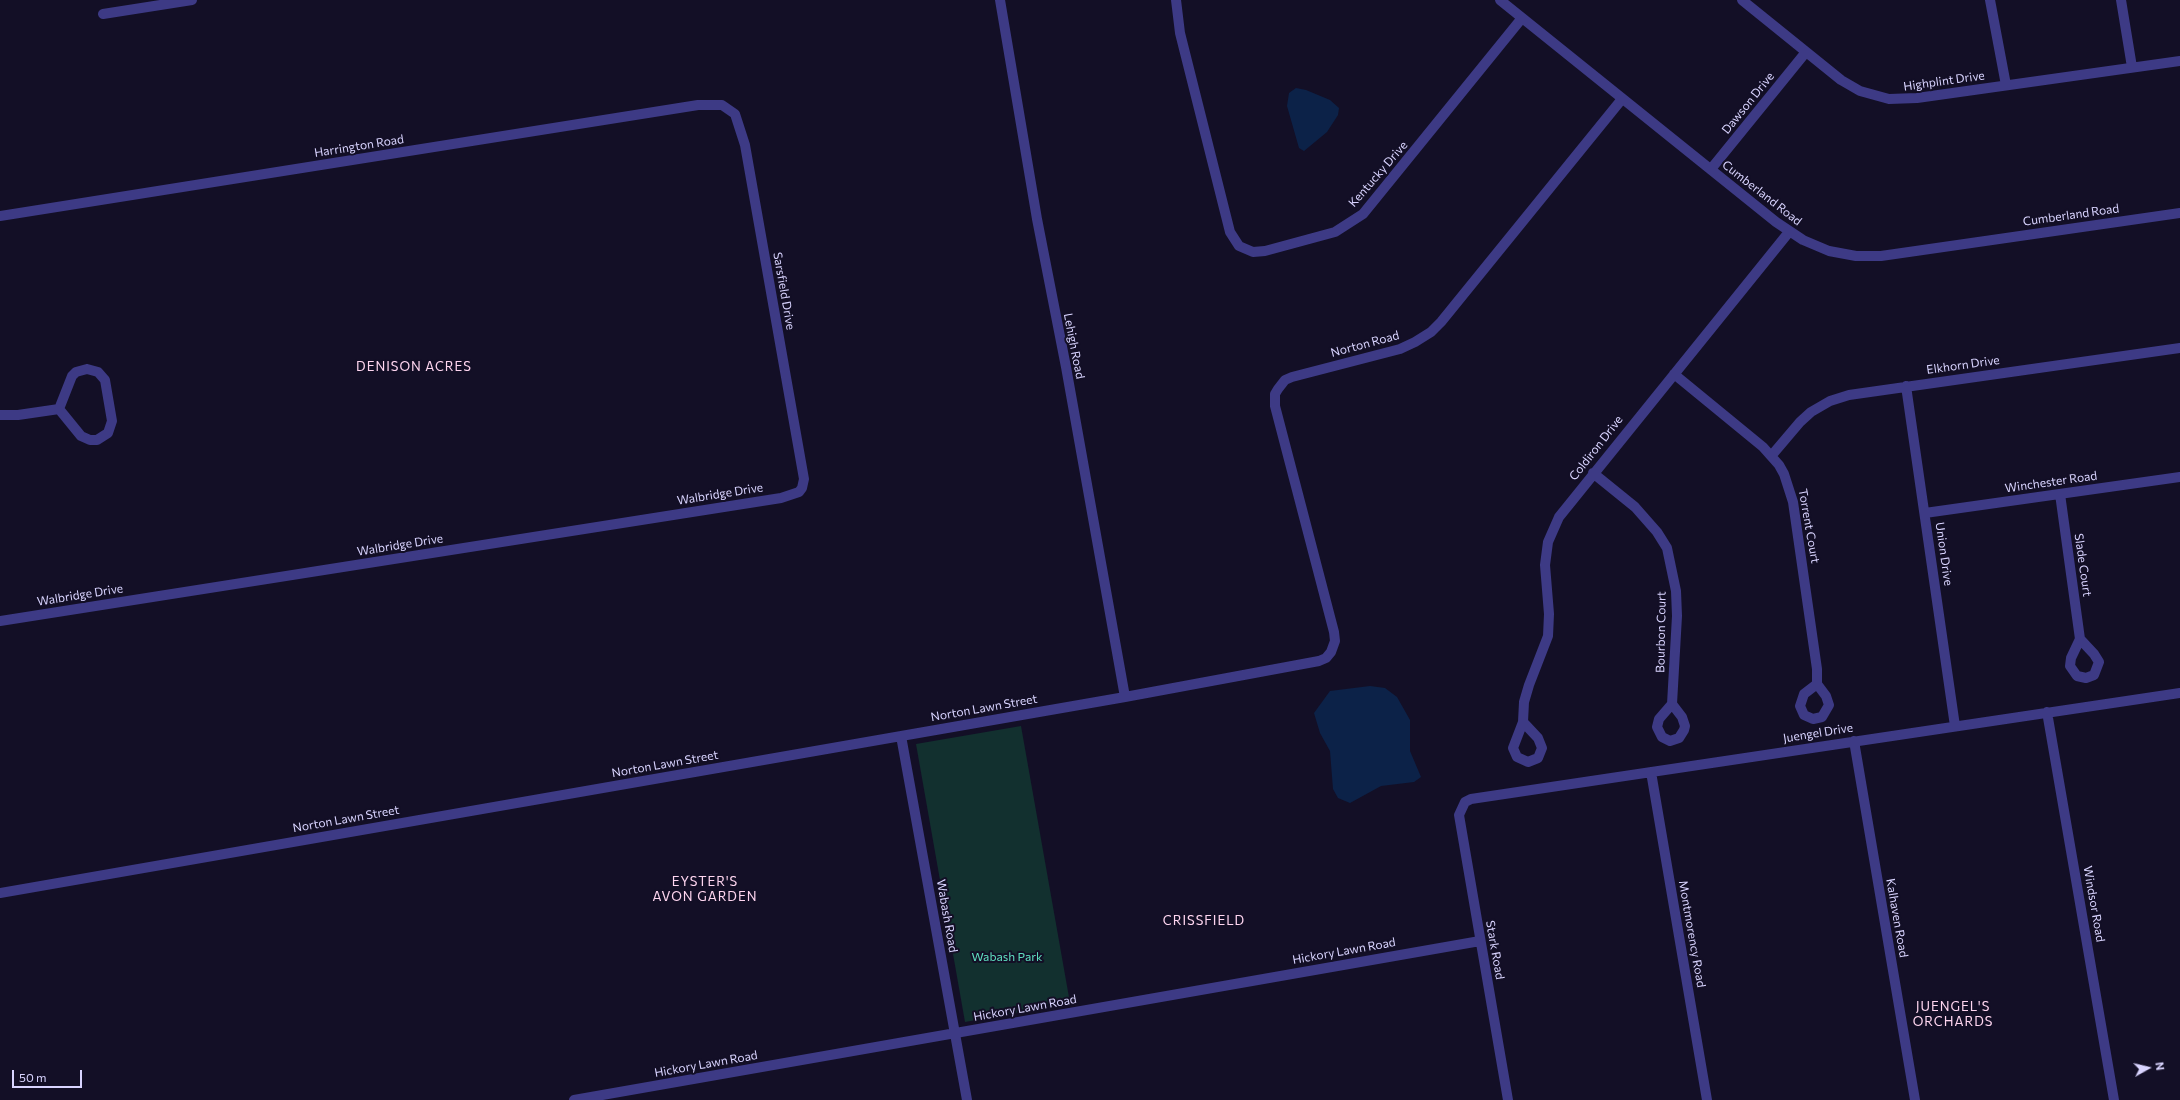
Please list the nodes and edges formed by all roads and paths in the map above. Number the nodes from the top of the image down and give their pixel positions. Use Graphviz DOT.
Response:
graph roads {
  1 [pos="192,0"];
  2 [pos="1000,0"];
  3 [pos="1176,0"];
  4 [pos="1500,0"];
  5 [pos="1742,0"];
  6 [pos="1990,0"];
  7 [pos="2120,0"];
  8 [pos="103,14"];
  9 [pos="1522,18"];
  10 [pos="1806,52"];
  11 [pos="2180,61"];
  12 [pos="2132,67"];
  13 [pos="2006,85"];
  14 [pos="1622,99"];
  15 [pos="722,105"];
  16 [pos="1711,169"];
  17 [pos="2180,213"];
  18 [pos="0,216"];
  19 [pos="1789,232"];
  20 [pos="2180,348"];
  21 [pos="1674,374"];
  22 [pos="1906,386"];
  23 [pos="59,409"];
  24 [pos="0,415"];
  25 [pos="1772,455"];
  26 [pos="1593,473"];
  27 [pos="2180,477"];
  28 [pos="802,488"];
  29 [pos="2060,494"];
  30 [pos="1925,513"];
  31 [pos="0,621"];
  32 [pos="2080,639"];
  33 [pos="1331,652"];
  34 [pos="1817,684"];
  35 [pos="2180,692"];
  36 [pos="1125,697"];
  37 [pos="1672,704"];
  38 [pos="2047,712"];
  39 [pos="1523,722"];
  40 [pos="1955,726"];
  41 [pos="901,736"];
  42 [pos="1854,741"];
  43 [pos="1651,772"];
  44 [pos="1462,805"];
  45 [pos="0,893"];
  46 [pos="1480,941"];
  47 [pos="955,1034"];
  48 [pos="574,1100"];
  49 [pos="967,1100"];
  50 [pos="1508,1100"];
  51 [pos="1707,1100"];
  52 [pos="1915,1100"];
  53 [pos="2114,1100"];
  1 -- 8 [label="street"];
  2 -- 36 [label="street, Lehigh Road"];
  3 -- 9 [label="street, Kentucky Drive"];
  4 -- 9 [label="street, Cumberland Road"];
  5 -- 10 [label="street, Highplint Drive"];
  6 -- 13 [label="street"];
  7 -- 12 [label="street"];
  9 -- 14 [label="street, Cumberland Road"];
  10 -- 13 [label="street, Highplint Drive"];
  10 -- 16 [label="street, Dawson Drive"];
  11 -- 12 [label="street, Highplint Drive"];
  12 -- 13 [label="street, Highplint Drive"];
  14 -- 16 [label="street, Cumberland Road"];
  14 -- 33 [label="street, Norton Road"];
  15 -- 18 [label="street, Harrington Road"];
  15 -- 28 [label="street, Sarsfield Drive"];
  16 -- 19 [label="street, Cumberland Road"];
  17 -- 19 [label="street, Cumberland Road"];
  19 -- 21 [label="street, Coldiron Drive"];
  20 -- 22 [label="street, Elkhorn Drive"];
  21 -- 25 [label="street, Torrent Court"];
  21 -- 26 [label="street, Coldiron Drive"];
  22 -- 25 [label="street, Elkhorn Drive"];
  22 -- 30 [label="street, Union Drive"];
  23 -- 23 [label="street"];
  23 -- 24 [label="street"];
  25 -- 34 [label="street, Torrent Court"];
  26 -- 37 [label="street, Bourbon Court"];
  26 -- 39 [label="street, Coldiron Drive"];
  27 -- 29 [label="street, Winchester Road"];
  28 -- 31 [label="street, Walbridge Drive"];
  29 -- 30 [label="street, Winchester Road"];
  29 -- 32 [label="street, Slade Court"];
  30 -- 40 [label="street, Union Drive"];
  33 -- 36 [label="street, Norton Lawn Street"];
  35 -- 38 [label="street, Juengel Drive"];
  36 -- 41 [label="street, Norton Lawn Street"];
  38 -- 40 [label="street, Juengel Drive"];
  38 -- 53 [label="street, Windsor Road"];
  40 -- 42 [label="street, Juengel Drive"];
  41 -- 45 [label="street, Norton Lawn Street"];
  41 -- 47 [label="street, Wabash Road"];
  42 -- 43 [label="street, Juengel Drive"];
  42 -- 52 [label="street, Kalhaven Road"];
  43 -- 44 [label="street, Juengel Drive"];
  43 -- 51 [label="street, Montmorency Road"];
  44 -- 46 [label="street, Stark Road"];
  46 -- 47 [label="street, Hickory Lawn Road"];
  46 -- 50 [label="street, Stark Road"];
  47 -- 48 [label="street, Hickory Lawn Road"];
  47 -- 49 [label="street, Wabash Road"];
}
